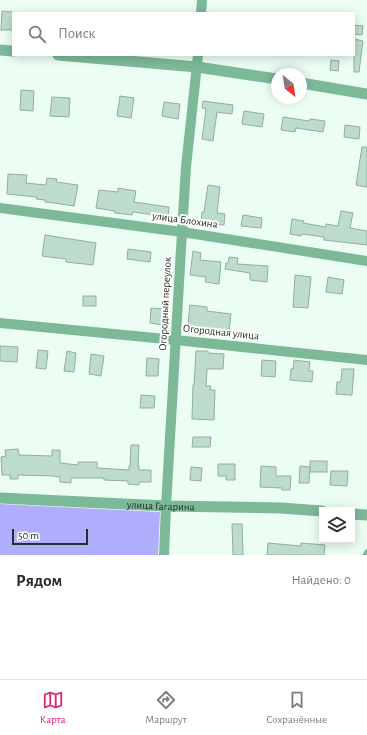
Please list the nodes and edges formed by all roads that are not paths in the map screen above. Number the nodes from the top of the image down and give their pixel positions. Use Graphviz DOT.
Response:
graph roads {
  1 [pos="202,0"];
  2 [pos="202,12"];
  3 [pos="0,50"];
  4 [pos="12,51"];
  5 [pos="70,56"];
  6 [pos="198,56"];
  7 [pos="197,67"];
  8 [pos="271,78"];
  9 [pos="307,84"];
  10 [pos="367,94"];
  11 [pos="0,208"];
  12 [pos="182,232"];
  13 [pos="367,260"];
  14 [pos="0,323"];
  15 [pos="176,340"];
  16 [pos="367,360"];
  17 [pos="0,498"];
  18 [pos="166,506"];
  19 [pos="319,511"];
  20 [pos="355,514"];
  21 [pos="367,515"];
  22 [pos="367,552"];
  23 [pos="164,555"];
  24 [pos="365,555"];
  1 -- 2 [label="street"];
  3 -- 4 [label="street"];
  5 -- 7 [label="street"];
  6 -- 7 [label="street, Огородный переулок"];
  7 -- 8 [label="street"];
  7 -- 12 [label="street, Огородный переулок"];
  9 -- 10 [label="street"];
  11 -- 12 [label="street, улица Блохина"];
  12 -- 13 [label="street, улица Блохина"];
  12 -- 15 [label="street, Огородный переулок"];
  14 -- 15 [label="street, Огородная улица"];
  15 -- 16 [label="street, Огородная улица"];
  15 -- 18 [label="street, Огородный переулок"];
  17 -- 18 [label="street, улица Гагарина"];
  18 -- 19 [label="street, улица Гагарина"];
  18 -- 23 [label="street, Огородный переулок"];
  20 -- 21 [label="street"];
  22 -- 24 [label="lane"];
}
